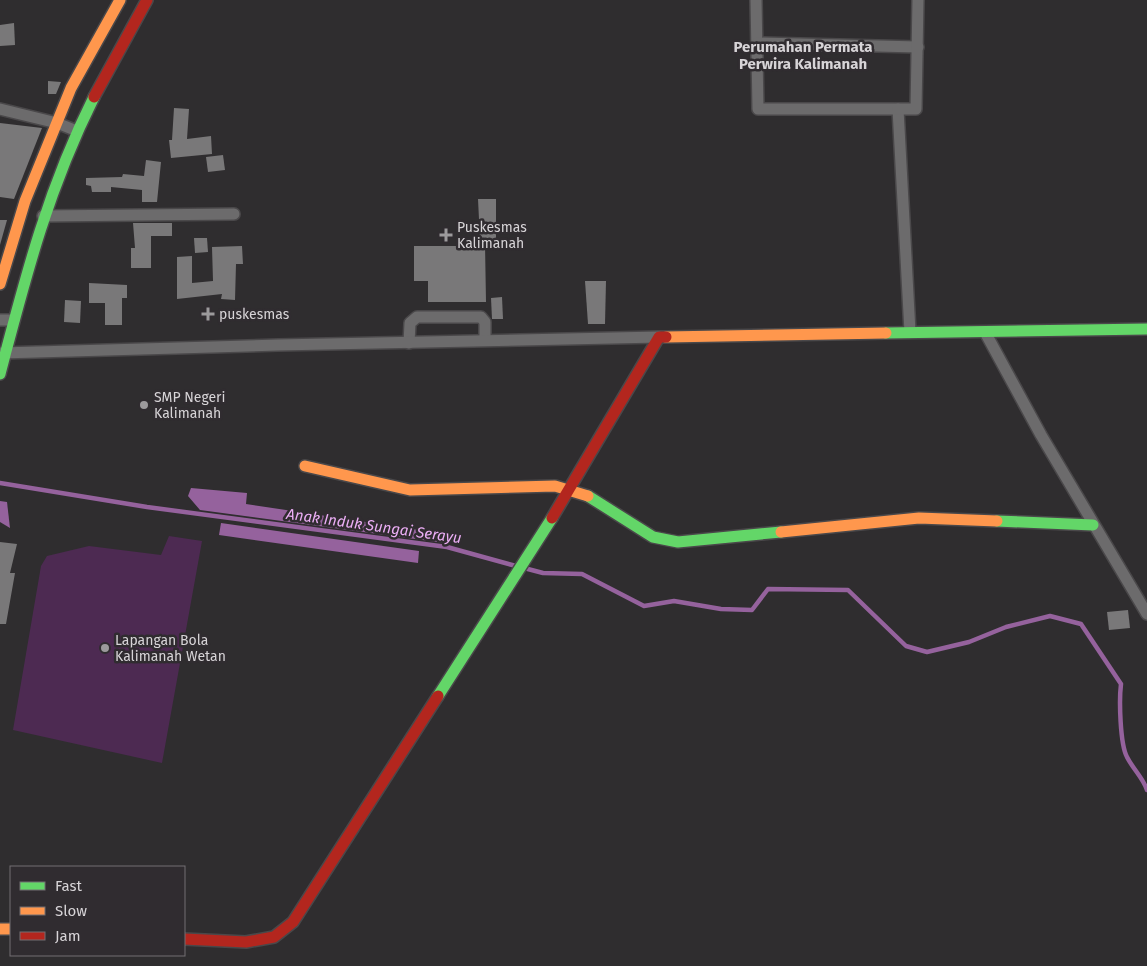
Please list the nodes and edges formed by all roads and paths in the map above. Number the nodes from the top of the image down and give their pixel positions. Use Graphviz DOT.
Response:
graph roads {
  1 [pos="120,0"];
  2 [pos="147,0"];
  3 [pos="756,0"];
  4 [pos="918,0"];
  5 [pos="757,43"];
  6 [pos="918,47"];
  7 [pos="0,109"];
  8 [pos="898,109"];
  9 [pos="57,123"];
  10 [pos="77,132"];
  11 [pos="234,214"];
  12 [pos="43,216"];
  13 [pos="0,284"];
  14 [pos="0,320"];
  15 [pos="14,320"];
  16 [pos="1147,329"];
  17 [pos="910,332"];
  18 [pos="985,332"];
  19 [pos="659,338"];
  20 [pos="486,340"];
  21 [pos="409,343"];
  22 [pos="3,353"];
  23 [pos="0,374"];
  24 [pos="305,466"];
  25 [pos="570,490"];
  26 [pos="1093,524"];
  27 [pos="1147,614"];
  28 [pos="185,939"];
  1 -- 9 [label="street"];
  2 -- 10 [label="street"];
  3 -- 5 [label="street"];
  4 -- 6 [label="street"];
  5 -- 6 [label="street"];
  5 -- 8 [label="street"];
  6 -- 8 [label="street"];
  7 -- 9 [label="street"];
  8 -- 17 [label="street"];
  9 -- 10 [label="street"];
  9 -- 13 [label="street"];
  10 -- 12 [label="street"];
  11 -- 12 [label="street"];
  12 -- 15 [label="street"];
  14 -- 15 [label="street"];
  15 -- 22 [label="street"];
  16 -- 18 [label="street"];
  17 -- 18 [label="street"];
  17 -- 19 [label="street"];
  18 -- 26 [label="street"];
  19 -- 20 [label="street"];
  19 -- 25 [label="street"];
  20 -- 21 [label="street"];
  20 -- 21 [label="street"];
  21 -- 22 [label="street"];
  22 -- 23 [label="street"];
  24 -- 25 [label="street"];
  25 -- 26 [label="street"];
  25 -- 28 [label="street"];
  26 -- 27 [label="street"];
}
